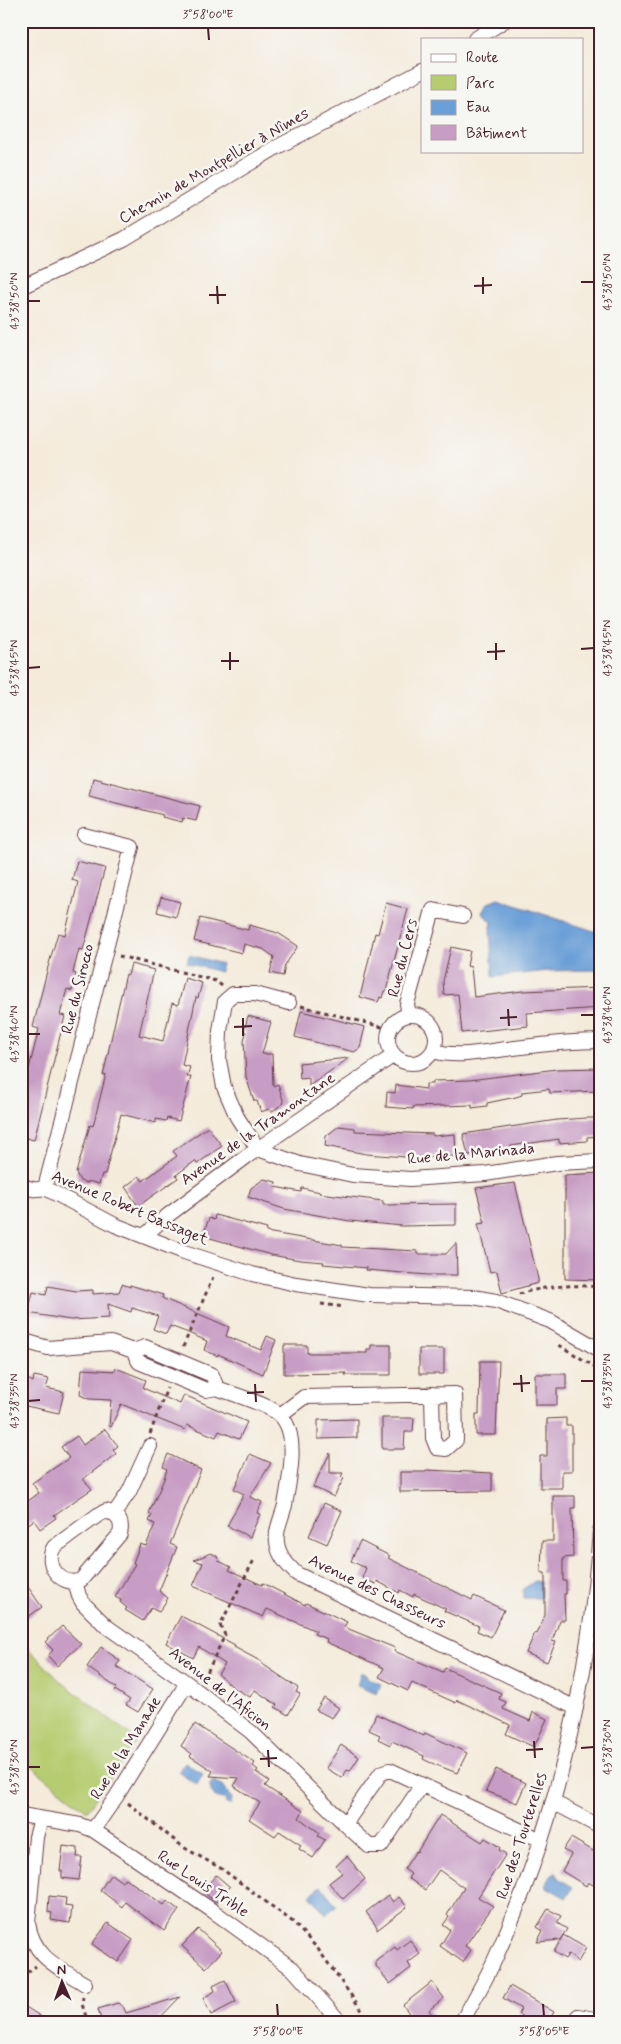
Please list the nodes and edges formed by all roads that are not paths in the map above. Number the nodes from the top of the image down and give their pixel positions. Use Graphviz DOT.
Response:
graph roads {
  1 [pos="504,21"];
  2 [pos="477,38"];
  3 [pos="421,72"];
  4 [pos="21,287"];
  5 [pos="84,835"];
  6 [pos="463,916"];
  7 [pos="289,1003"];
  8 [pos="409,1015"];
  9 [pos="600,1041"];
  10 [pos="433,1051"];
  11 [pos="394,1055"];
  12 [pos="258,1149"];
  13 [pos="600,1161"];
  14 [pos="21,1184"];
  15 [pos="45,1188"];
  16 [pos="145,1235"];
  17 [pos="21,1340"];
  18 [pos="600,1350"];
  19 [pos="432,1394"];
  20 [pos="280,1415"];
  21 [pos="150,1446"];
  22 [pos="114,1514"];
  23 [pos="600,1530"];
  24 [pos="76,1582"];
  25 [pos="192,1687"];
  26 [pos="576,1708"];
  27 [pos="422,1785"];
  28 [pos="553,1802"];
  29 [pos="21,1815"];
  30 [pos="41,1819"];
  31 [pos="345,1824"];
  32 [pos="600,1827"];
  33 [pos="93,1830"];
  34 [pos="541,1840"];
  35 [pos="85,1984"];
  36 [pos="578,2016"];
  37 [pos="600,2020"];
  38 [pos="341,2023"];
  39 [pos="461,2023"];
  1 -- 2 [label="street"];
  3 -- 4 [label="street, Chemin de Montpellier à Nîmes"];
  5 -- 15 [label="street, Rue du Sirocco"];
  6 -- 8 [label="street, Rue du Cers"];
  7 -- 12 [label="street"];
  8 -- 10 [label="street"];
  8 -- 11 [label="street"];
  9 -- 10 [label="street"];
  10 -- 11 [label="street"];
  11 -- 12 [label="street, Avenue de la Tramontane"];
  12 -- 13 [label="street, Rue de la Marinada"];
  12 -- 16 [label="street, Avenue de la Tramontane"];
  14 -- 15 [label="street, Avenue Robert Bassaget"];
  15 -- 16 [label="street, Avenue Robert Bassaget"];
  16 -- 18 [label="street, Avenue Robert Bassaget"];
  17 -- 20 [label="street"];
  19 -- 20 [label="street"];
  20 -- 26 [label="street, Avenue des Chasseurs"];
  21 -- 22 [label="street"];
  22 -- 24 [label="street"];
  22 -- 24 [label="street"];
  23 -- 26 [label="street, Rue des Tourterelles"];
  24 -- 25 [label="street, Avenue de l'Aficion"];
  25 -- 31 [label="street, Avenue de l'Aficion"];
  25 -- 33 [label="street, Rue de la Manade"];
  26 -- 28 [label="street, Rue des Tourterelles"];
  27 -- 31 [label="street"];
  27 -- 31 [label="street, Avenue de l'Aficion"];
  27 -- 34 [label="street"];
  28 -- 32 [label="street"];
  28 -- 34 [label="street, Rue des Tourterelles"];
  29 -- 30 [label="street, Rue Louis Trible"];
  30 -- 33 [label="street, Rue Louis Trible"];
  30 -- 35 [label="street"];
  33 -- 38 [label="street, Rue Louis Trible"];
  34 -- 39 [label="street, Rue des Tourterelles"];
  36 -- 37 [label="street"];
}
